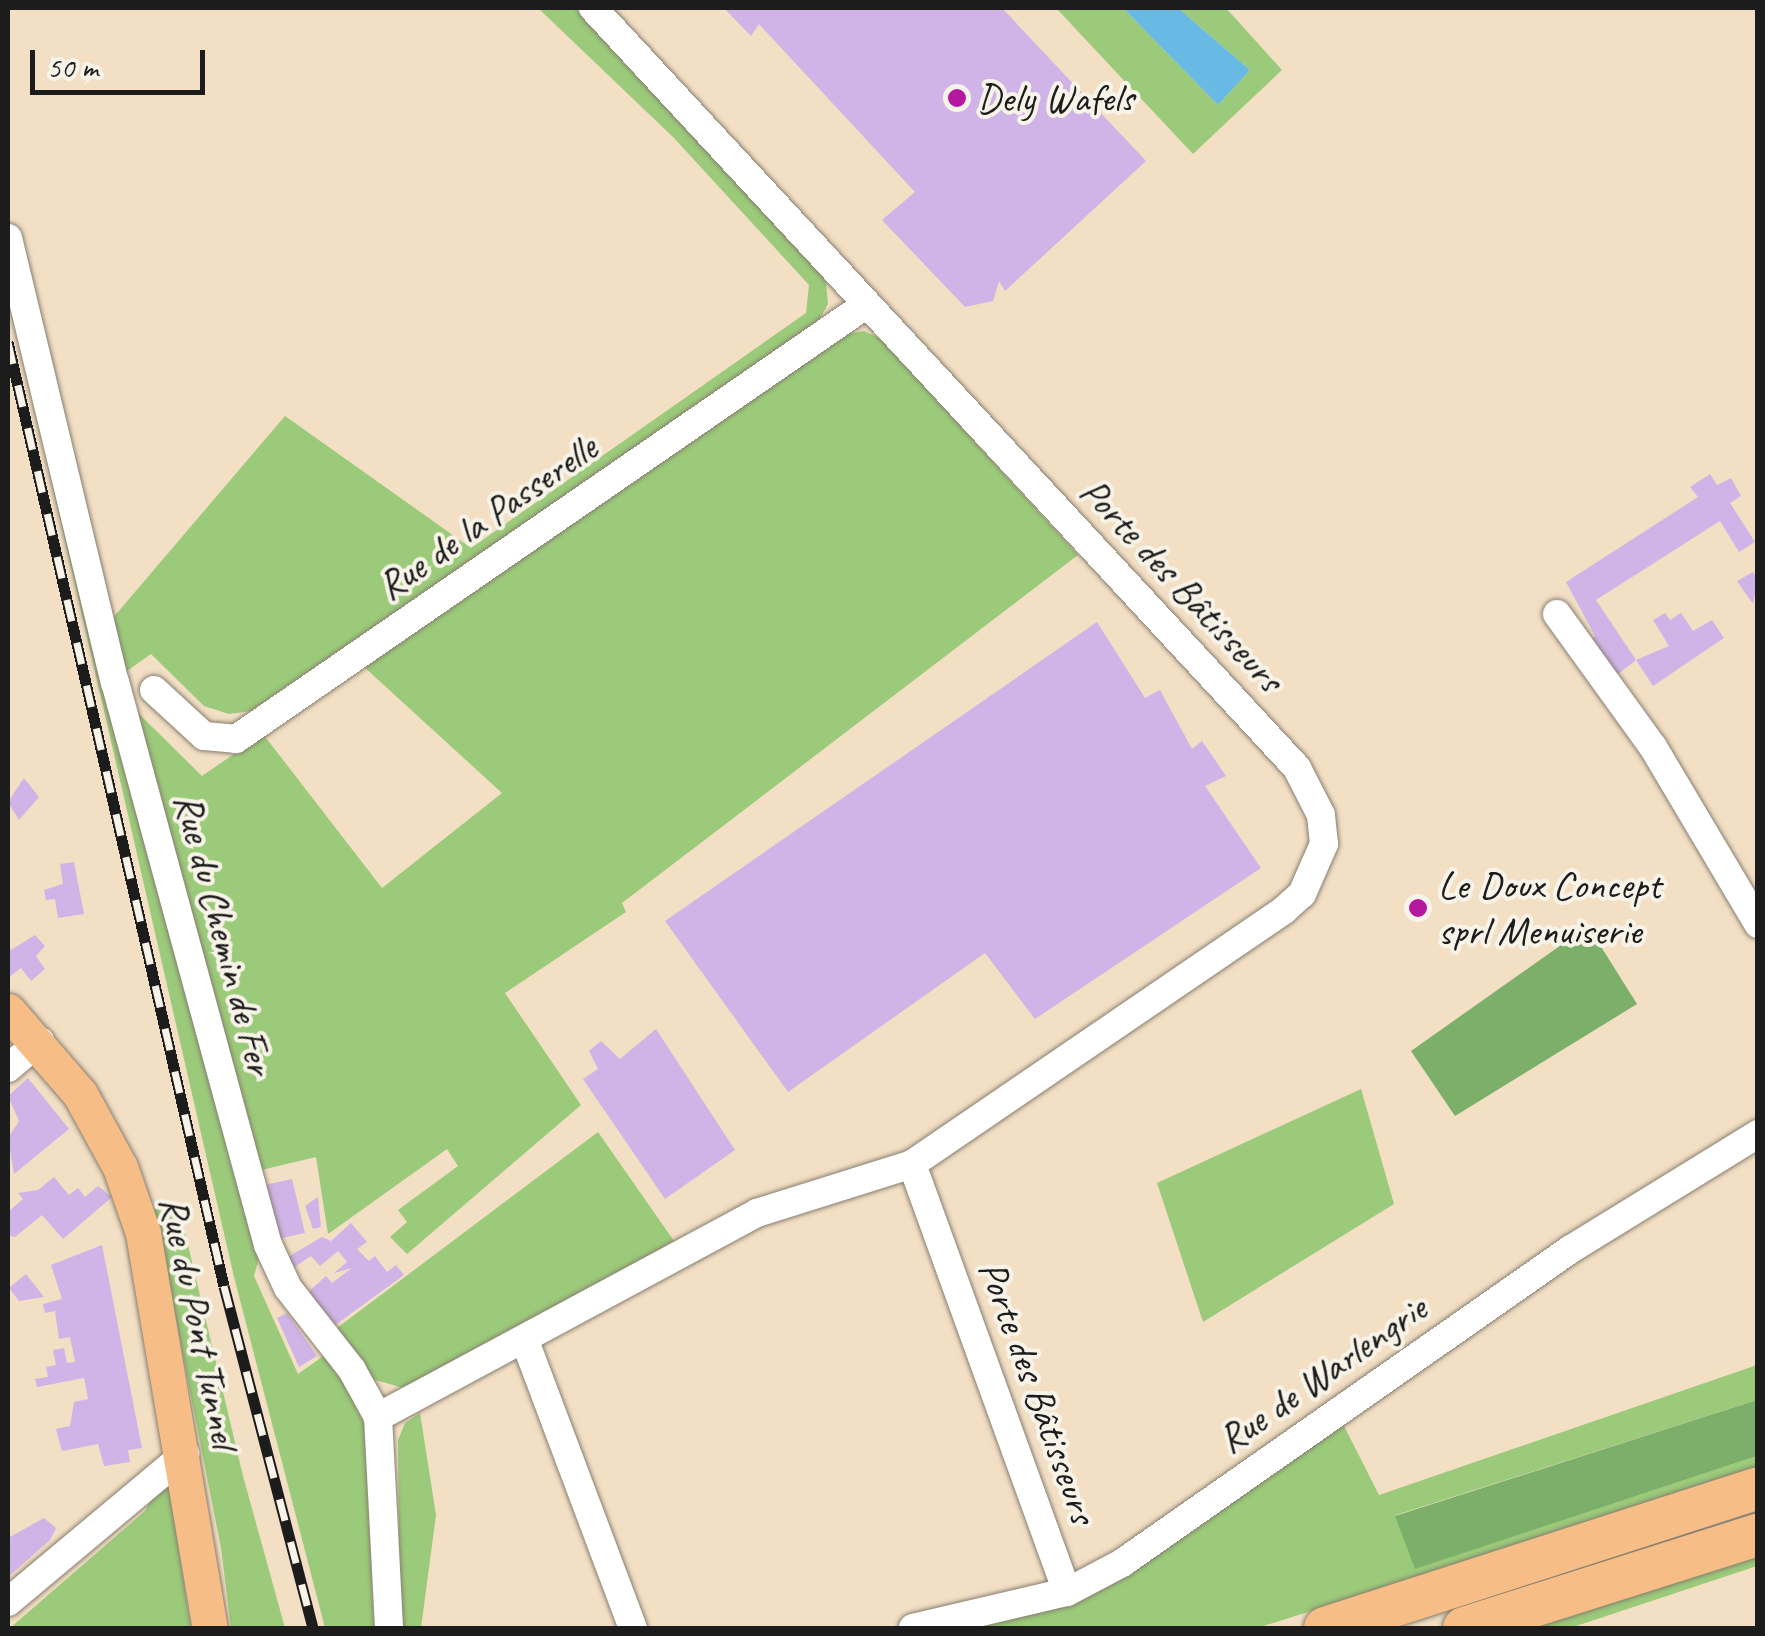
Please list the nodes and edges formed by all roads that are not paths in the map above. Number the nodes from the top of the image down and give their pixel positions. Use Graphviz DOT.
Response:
graph roads {
  1 [pos="593,8"];
  2 [pos="8,238"];
  3 [pos="866,304"];
  4 [pos="1557,614"];
  5 [pos="154,690"];
  6 [pos="1758,924"];
  7 [pos="8,1011"];
  8 [pos="40,1041"];
  9 [pos="8,1068"];
  10 [pos="1758,1134"];
  11 [pos="912,1164"];
  12 [pos="525,1341"];
  13 [pos="378,1418"];
  14 [pos="185,1454"];
  15 [pos="1758,1488"];
  16 [pos="1758,1536"];
  17 [pos="1067,1592"];
  18 [pos="8,1602"];
  19 [pos="210,1628"];
  20 [pos="389,1628"];
  21 [pos="633,1628"];
  22 [pos="912,1628"];
  23 [pos="1325,1628"];
  24 [pos="1464,1628"];
  1 -- 3 [label="street, Porte des Bâtisseurs"];
  2 -- 13 [label="street, Rue du Chemin de Fer"];
  3 -- 5 [label="street, Rue de la Passerelle"];
  3 -- 11 [label="street, Porte des Bâtisseurs"];
  4 -- 6 [label="street"];
  7 -- 8 [label="main road, Rue du Pont Tunnel"];
  8 -- 9 [label="street"];
  8 -- 14 [label="main road, Rue du Pont Tunnel"];
  10 -- 17 [label="street, Rue de Warlengrie"];
  11 -- 12 [label="street, Porte des Bâtisseurs"];
  11 -- 17 [label="street, Porte des Bâtisseurs"];
  12 -- 13 [label="street, Porte des Bâtisseurs"];
  12 -- 21 [label="street"];
  13 -- 20 [label="street, Rue du Chemin de Fer"];
  14 -- 18 [label="street"];
  14 -- 19 [label="main road, Rue du Pont Tunnel"];
  15 -- 23 [label="highway"];
  16 -- 24 [label="highway"];
  17 -- 22 [label="street, Rue de Warlengrie"];
}
